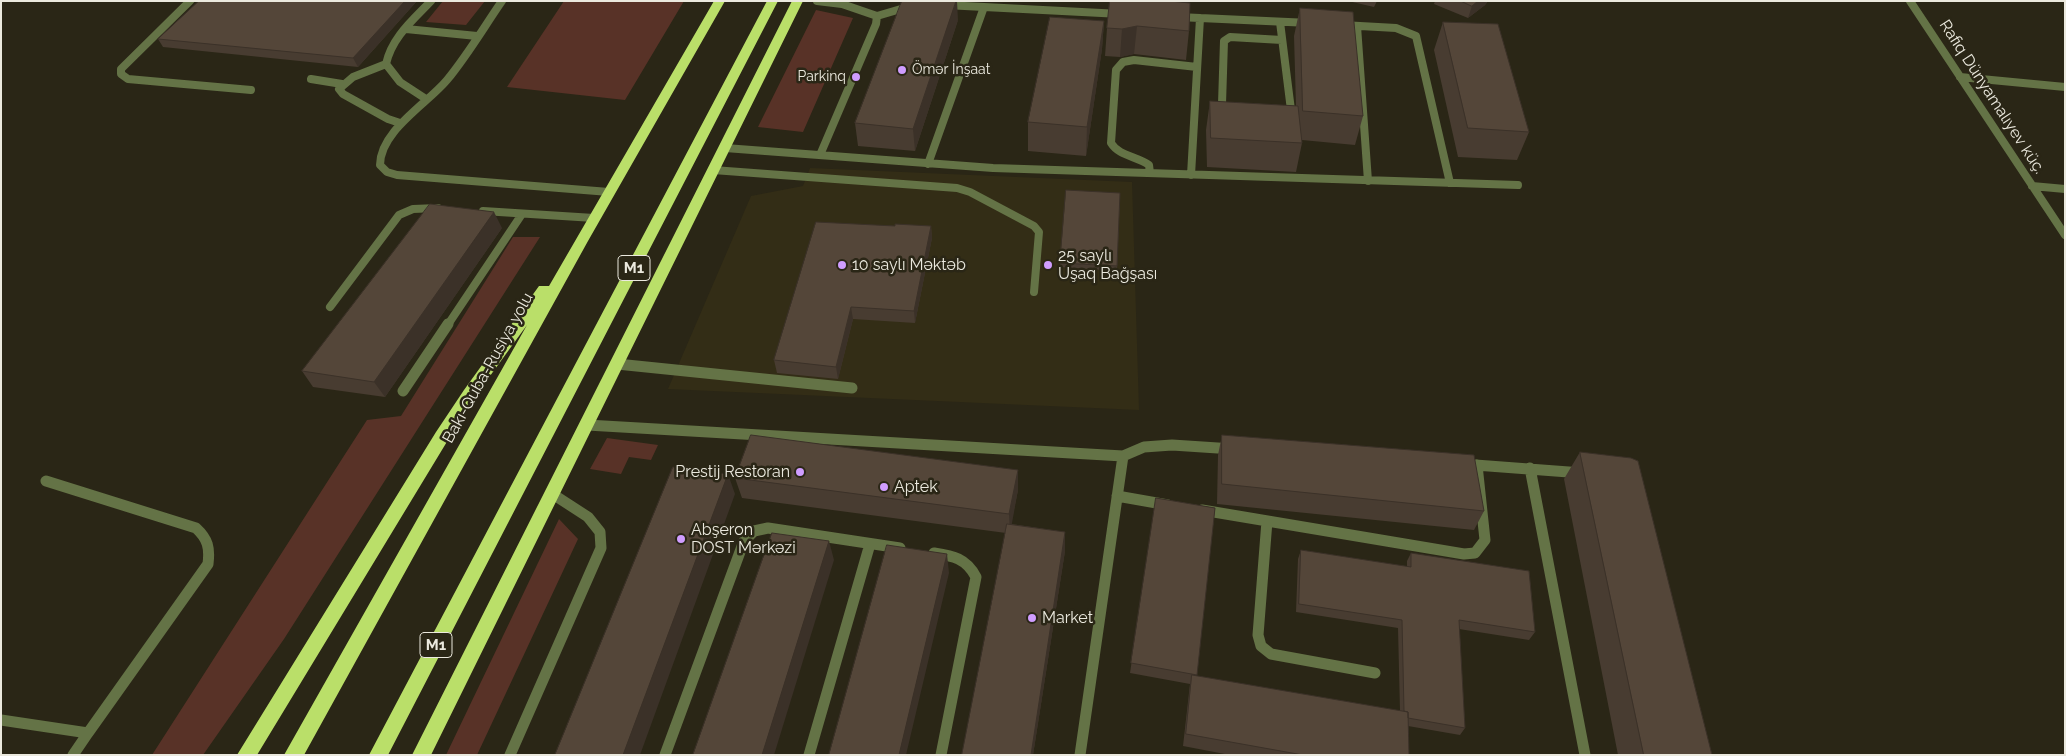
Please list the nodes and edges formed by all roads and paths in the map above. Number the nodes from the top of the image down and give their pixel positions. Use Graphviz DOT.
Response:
graph roads {
  1 [pos="190,1"];
  2 [pos="431,1"];
  3 [pos="502,1"];
  4 [pos="720,1"];
  5 [pos="773,1"];
  6 [pos="798,1"];
  7 [pos="817,1"];
  8 [pos="1910,1"];
  9 [pos="916,4"];
  10 [pos="932,4"];
  11 [pos="984,7"];
  12 [pos="1131,14"];
  13 [pos="876,16"];
  14 [pos="1170,16"];
  15 [pos="1200,18"];
  16 [pos="1280,22"];
  17 [pos="1318,24"];
  18 [pos="1337,25"];
  19 [pos="1357,26"];
  20 [pos="406,29"];
  21 [pos="477,36"];
  22 [pos="1282,40"];
  23 [pos="386,64"];
  24 [pos="1197,67"];
  25 [pos="1960,77"];
  26 [pos="310,79"];
  27 [pos="342,84"];
  28 [pos="2065,87"];
  29 [pos="251,90"];
  30 [pos="426,99"];
  31 [pos="1234,112"];
  32 [pos="1278,115"];
  33 [pos="400,123"];
  34 [pos="725,148"];
  35 [pos="820,155"];
  36 [pos="928,164"];
  37 [pos="713,170"];
  38 [pos="1150,174"];
  39 [pos="1191,175"];
  40 [pos="1368,180"];
  41 [pos="1450,183"];
  42 [pos="1518,185"];
  43 [pos="2032,186"];
  44 [pos="2065,189"];
  45 [pos="609,192"];
  46 [pos="446,209"];
  47 [pos="474,211"];
  48 [pos="522,214"];
  49 [pos="594,218"];
  50 [pos="2065,235"];
  51 [pos="581,241"];
  52 [pos="1034,292"];
  53 [pos="330,307"];
  54 [pos="617,364"];
  55 [pos="852,388"];
  56 [pos="403,391"];
  57 [pos="587,425"];
  58 [pos="1241,450"];
  59 [pos="1123,456"];
  60 [pos="1448,463"];
  61 [pos="1477,465"];
  62 [pos="1530,468"];
  63 [pos="1596,475"];
  64 [pos="46,481"];
  65 [pos="551,493"];
  66 [pos="1117,496"];
  67 [pos="1267,521"];
  68 [pos="870,544"];
  69 [pos="1375,673"];
  70 [pos="1,720"];
  71 [pos="88,734"];
  72 [pos="73,755"];
  73 [pos="246,755"];
  74 [pos="293,755"];
  75 [pos="378,755"];
  76 [pos="421,755"];
  77 [pos="510,755"];
  78 [pos="665,755"];
  79 [pos="809,755"];
  80 [pos="941,755"];
  81 [pos="1080,755"];
  82 [pos="1585,755"];
  1 -- 29 [label="street"];
  2 -- 20 [label="street"];
  3 -- 21 [label="street"];
  4 -- 45 [label="highway, Bakı-Quba-Rusiya yolu"];
  5 -- 75 [label="highway, M1"];
  6 -- 34 [label="highway"];
  7 -- 13 [label="street"];
  8 -- 25 [label="street, Rafiq Dünyamalıyev küç."];
  9 -- 13 [label="street"];
  10 -- 11 [label="street"];
  11 -- 12 [label="street"];
  11 -- 36 [label="street"];
  13 -- 35 [label="street"];
  14 -- 15 [label="street"];
  15 -- 16 [label="street"];
  15 -- 24 [label="street"];
  16 -- 17 [label="street"];
  16 -- 22 [label="street"];
  18 -- 19 [label="street"];
  19 -- 40 [label="street"];
  19 -- 41 [label="street"];
  20 -- 21 [label="street"];
  20 -- 23 [label="street"];
  21 -- 30 [label="street"];
  22 -- 31 [label="street"];
  22 -- 32 [label="street"];
  23 -- 27 [label="street"];
  23 -- 30 [label="street"];
  24 -- 38 [label="street"];
  24 -- 39 [label="street"];
  25 -- 28 [label="street"];
  25 -- 43 [label="street, Rafiq Dünyamalıyev küç."];
  26 -- 27 [label="street"];
  27 -- 33 [label="street"];
  30 -- 33 [label="street"];
  33 -- 45 [label="street"];
  34 -- 35 [label="street"];
  34 -- 37 [label="highway"];
  35 -- 36 [label="street"];
  36 -- 38 [label="street"];
  37 -- 52 [label="street"];
  37 -- 54 [label="highway"];
  38 -- 39 [label="street"];
  39 -- 40 [label="street"];
  40 -- 41 [label="street"];
  41 -- 42 [label="street"];
  43 -- 44 [label="street"];
  43 -- 50 [label="street, Rafiq Dünyamalıyev küç."];
  45 -- 49 [label="highway, Bakı-Quba-Rusiya yolu"];
  46 -- 53 [label="street"];
  47 -- 48 [label="street"];
  48 -- 49 [label="street"];
  48 -- 56 [label="street"];
  49 -- 51 [label="highway, Bakı-Quba-Rusiya yolu"];
  51 -- 73 [label="highway"];
  51 -- 74 [label="highway, Bakı-Quba-Rusiya yolu"];
  54 -- 55 [label="street"];
  54 -- 57 [label="highway"];
  57 -- 59 [label="street"];
  57 -- 65 [label="highway"];
  58 -- 59 [label="street"];
  59 -- 66 [label="street"];
  60 -- 61 [label="street"];
  61 -- 62 [label="street"];
  61 -- 67 [label="street"];
  62 -- 63 [label="street"];
  62 -- 82 [label="street"];
  64 -- 71 [label="street"];
  65 -- 76 [label="highway"];
  65 -- 77 [label="street"];
  66 -- 67 [label="street"];
  66 -- 81 [label="street"];
  67 -- 69 [label="street"];
  68 -- 78 [label="street"];
  68 -- 79 [label="street"];
  68 -- 80 [label="street"];
  70 -- 71 [label="street"];
  71 -- 72 [label="street"];
}
